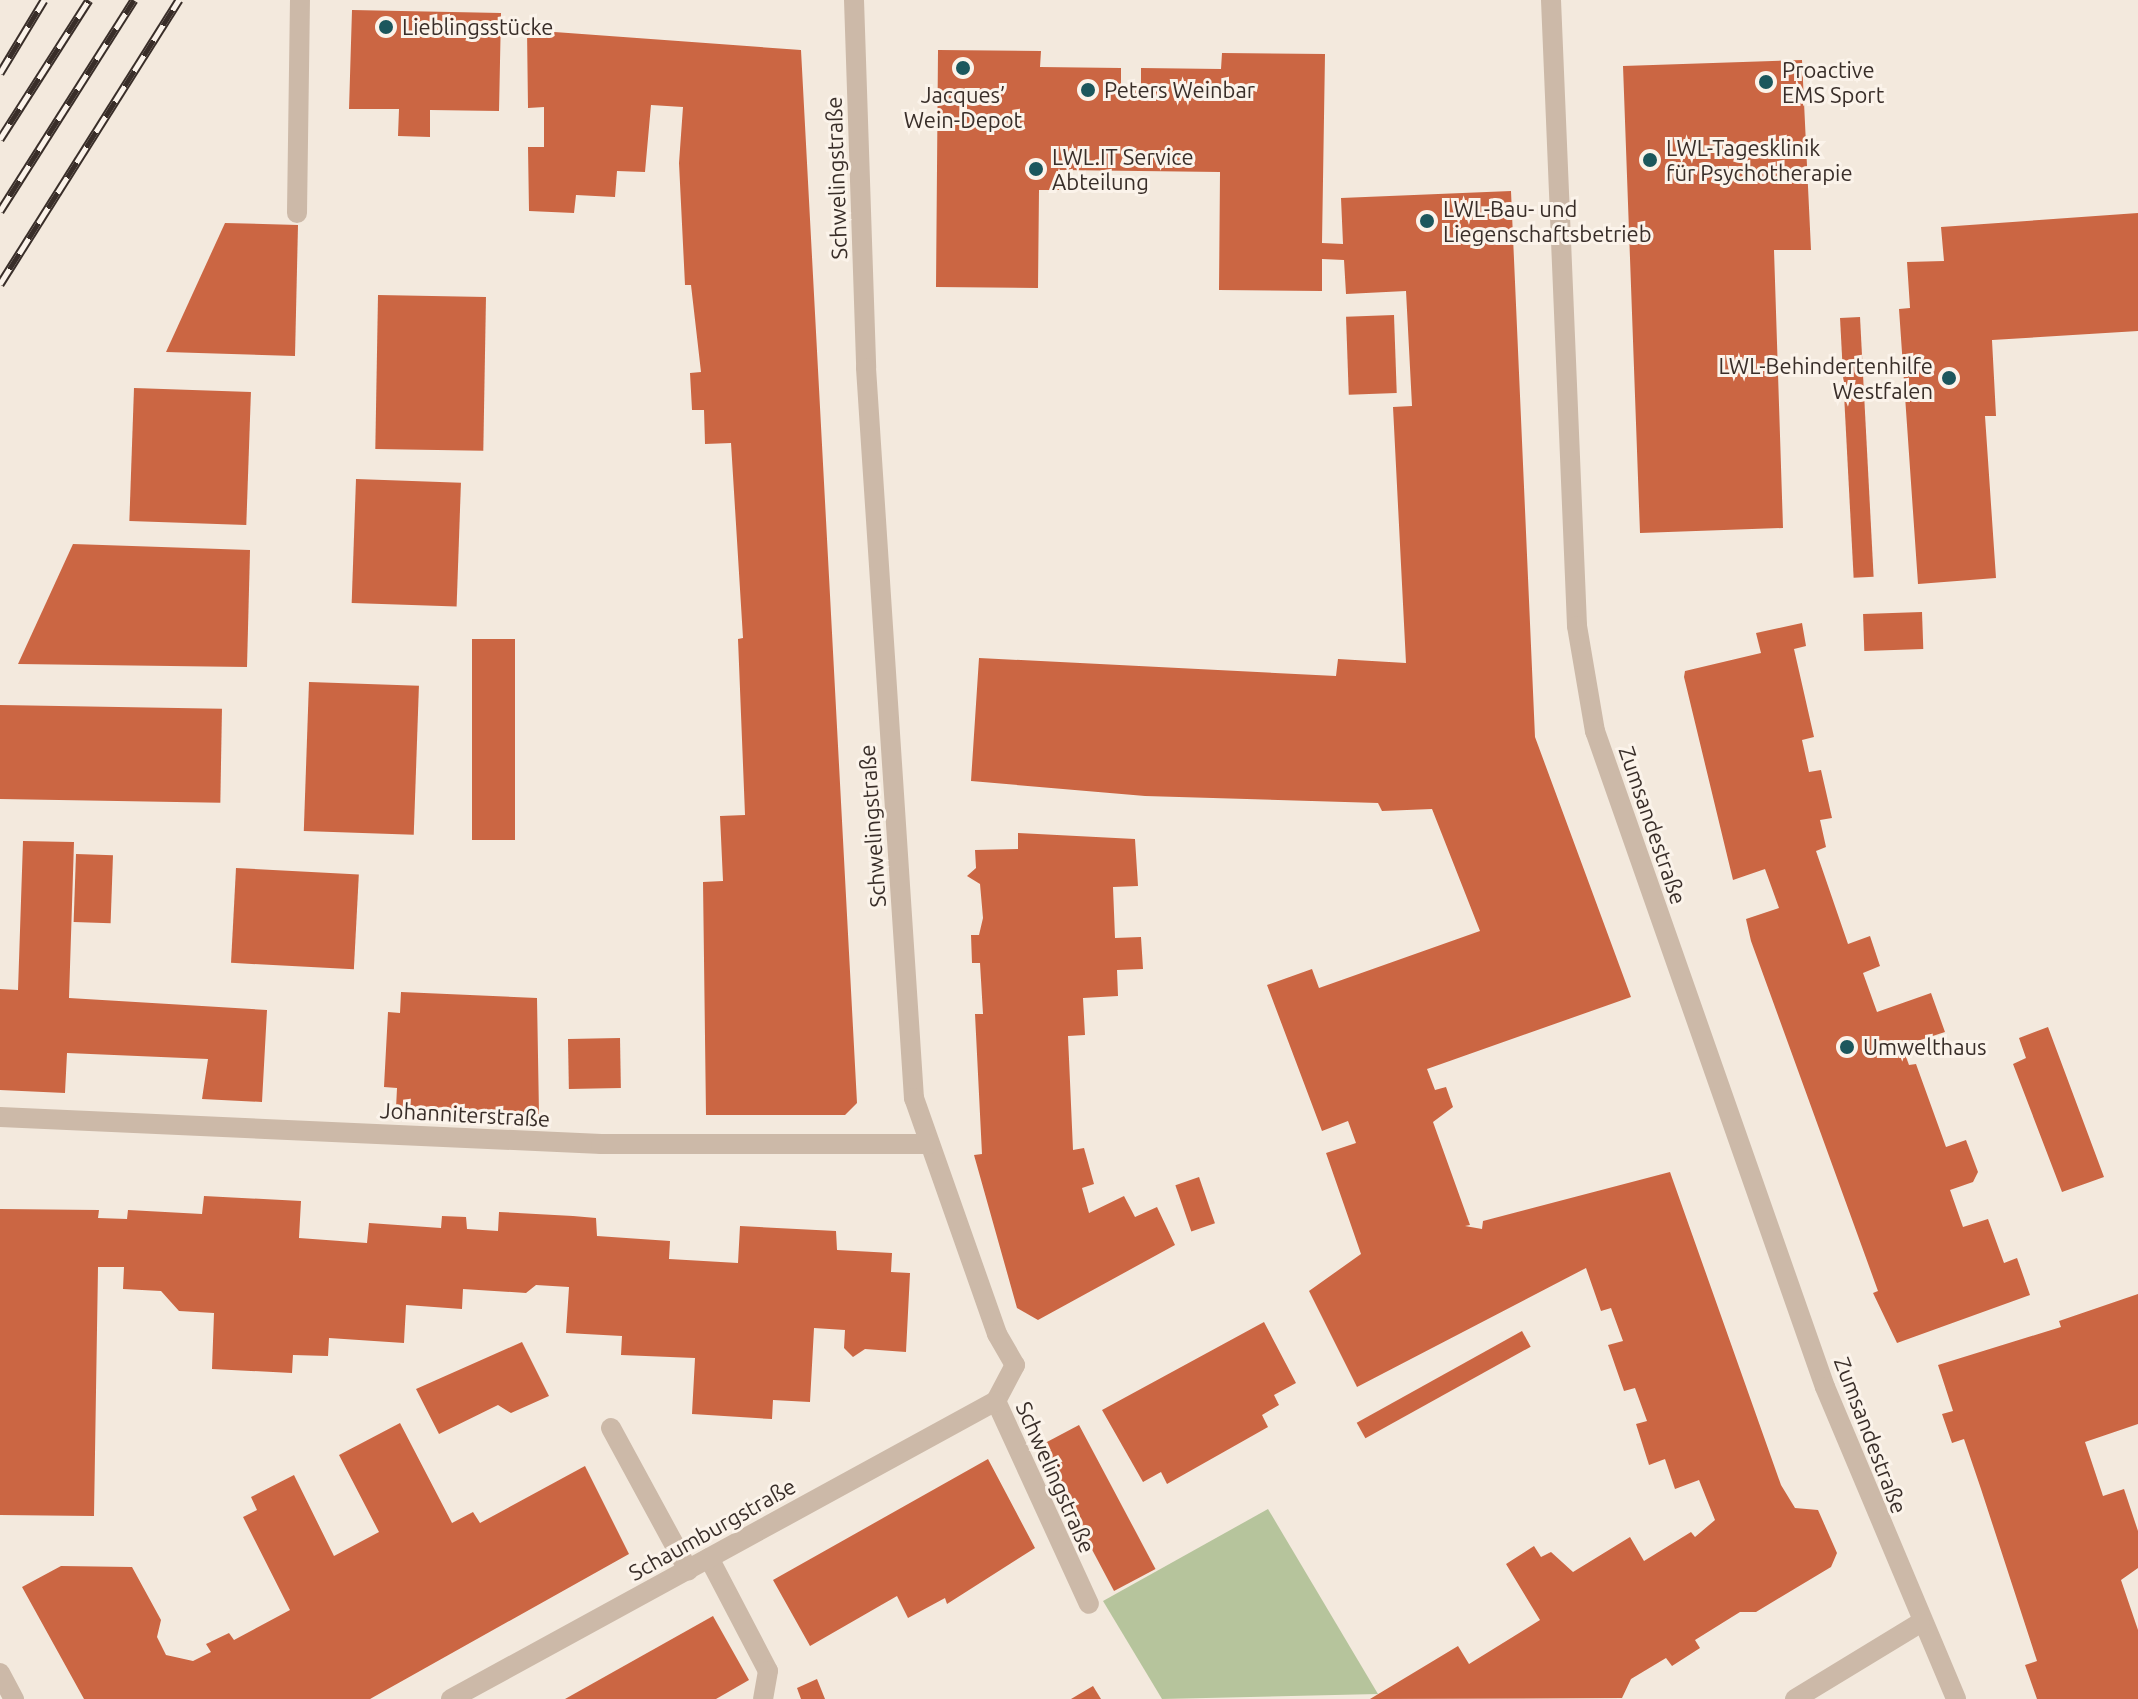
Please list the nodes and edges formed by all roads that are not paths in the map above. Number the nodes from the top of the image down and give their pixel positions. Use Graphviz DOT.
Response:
graph roads {
  1 [pos="300,0"];
  2 [pos="854,0"];
  3 [pos="1551,0"];
  4 [pos="297,213"];
  5 [pos="0,1117"];
  6 [pos="929,1144"];
  7 [pos="996,1401"];
  8 [pos="611,1428"];
  9 [pos="709,1558"];
  10 [pos="688,1570"];
  11 [pos="1089,1604"];
  12 [pos="1920,1623"];
  13 [pos="0,1673"];
  14 [pos="14,1699"];
  15 [pos="451,1699"];
  16 [pos="763,1699"];
  17 [pos="1795,1699"];
  18 [pos="1956,1699"];
  1 -- 4 [label="street"];
  2 -- 6 [label="street, Schwelingstraße"];
  3 -- 12 [label="street, Zumsandestraße"];
  5 -- 6 [label="street, Johanniterstraße"];
  6 -- 7 [label="street, Schwelingstraße"];
  7 -- 9 [label="street, Schaumburgstraße"];
  7 -- 11 [label="street, Schwelingstraße"];
  8 -- 10 [label="street"];
  9 -- 10 [label="street, Schaumburgstraße"];
  9 -- 16 [label="street"];
  10 -- 15 [label="street, Schaumburgstraße"];
  12 -- 17 [label="street"];
  12 -- 18 [label="street, Zumsandestraße"];
  13 -- 14 [label="street"];
}
